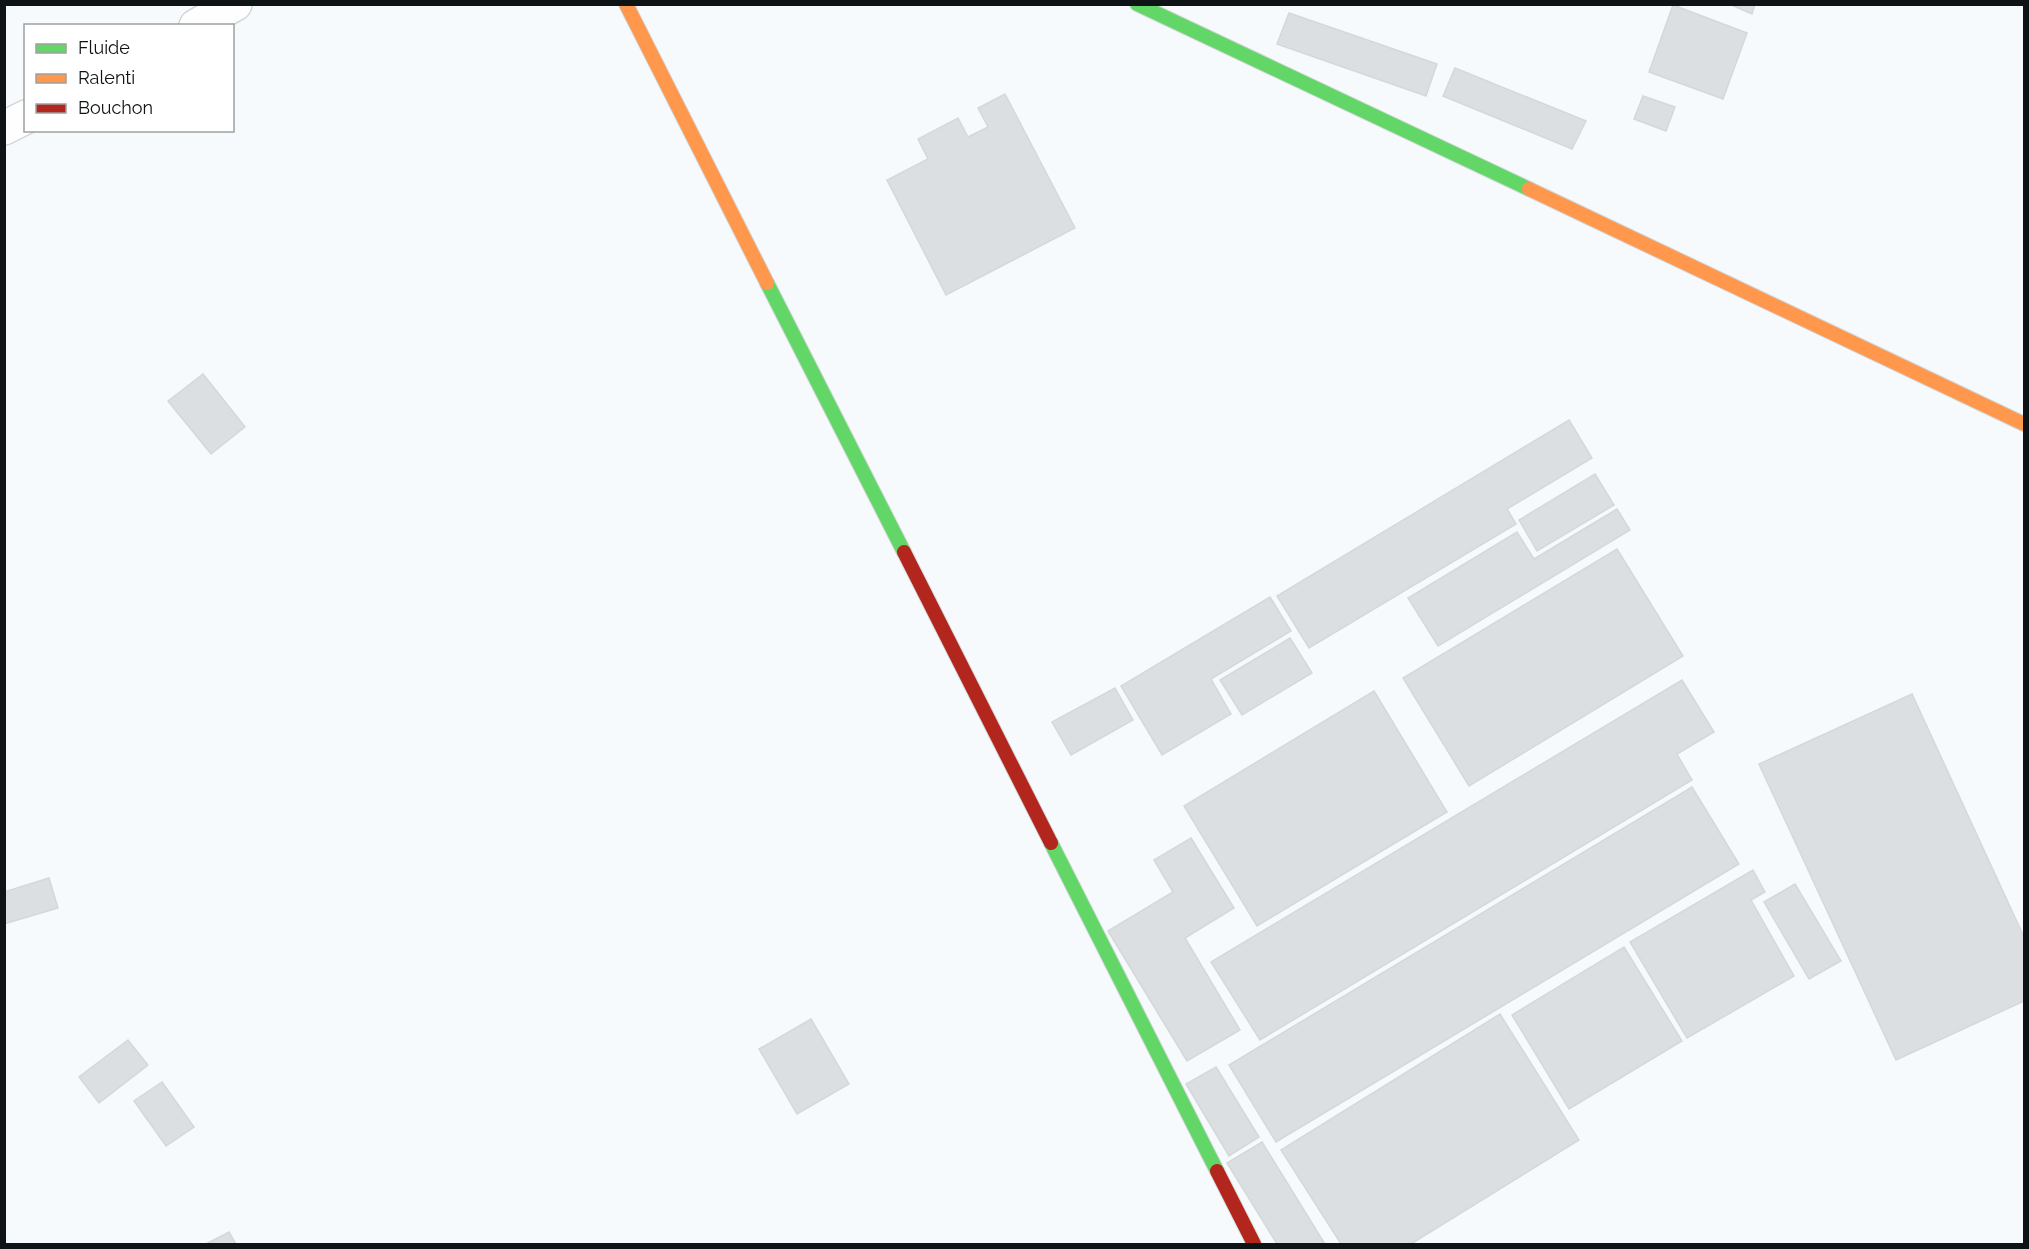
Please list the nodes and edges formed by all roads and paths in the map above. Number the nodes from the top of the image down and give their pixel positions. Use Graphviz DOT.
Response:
graph roads {
  1 [pos="235,4"];
  2 [pos="626,4"];
  3 [pos="1137,4"];
  4 [pos="200,24"];
  5 [pos="24,118"];
  6 [pos="4,128"];
  7 [pos="2025,424"];
  8 [pos="1254,1245"];
  1 -- 4 [label="street"];
  2 -- 8 [label="street"];
  3 -- 7 [label="street"];
  5 -- 6 [label="street"];
}
